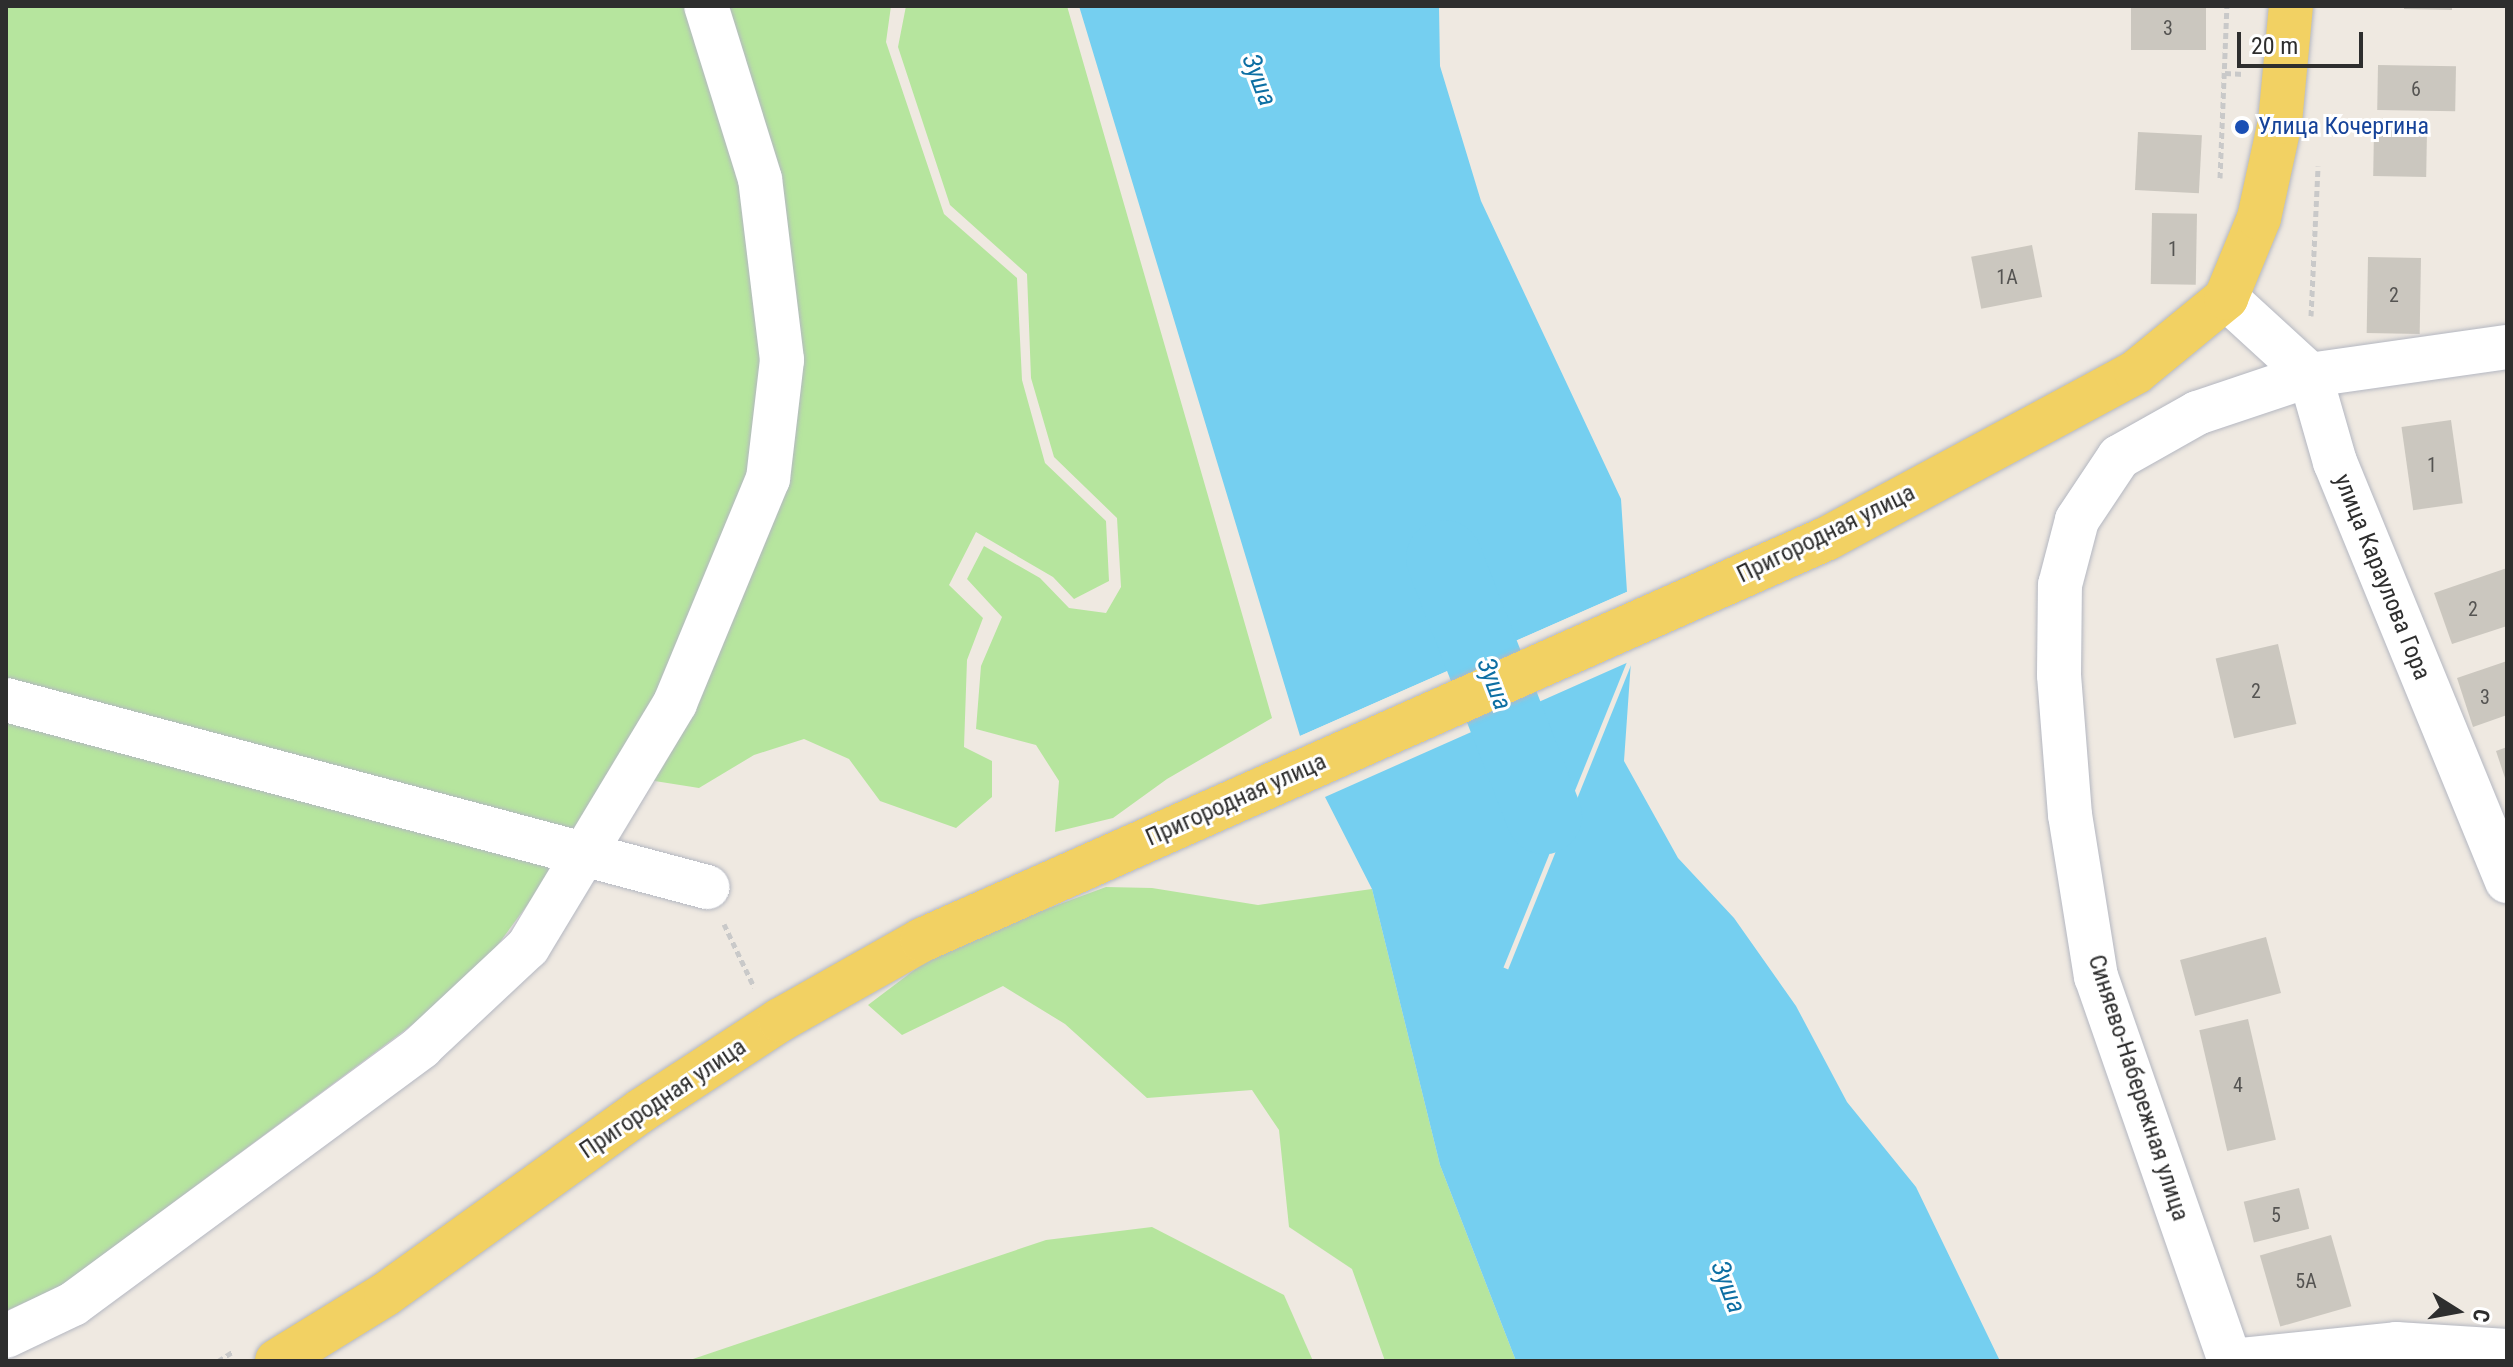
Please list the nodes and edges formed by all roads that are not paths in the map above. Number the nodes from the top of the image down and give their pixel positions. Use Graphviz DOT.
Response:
graph roads {
  1 [pos="706,6"];
  2 [pos="2291,6"];
  3 [pos="2226,298"];
  4 [pos="2507,347"];
  5 [pos="2310,375"];
  6 [pos="6,700"];
  7 [pos="587,854"];
  8 [pos="2507,881"];
  9 [pos="707,887"];
  10 [pos="6,1336"];
  11 [pos="2507,1351"];
  12 [pos="277,1361"];
  13 [pos="2231,1361"];
  1 -- 7 [label="street"];
  2 -- 3 [label="main road"];
  3 -- 5 [label="street"];
  3 -- 12 [label="main road, Пригородная улица"];
  4 -- 5 [label="street, Синяево-Набережная улица"];
  5 -- 8 [label="street, улица Караулова Гора"];
  5 -- 13 [label="street, Синяево-Набережная улица"];
  6 -- 7 [label="street"];
  7 -- 9 [label="street"];
  7 -- 10 [label="street"];
  11 -- 13 [label="street"];
}
